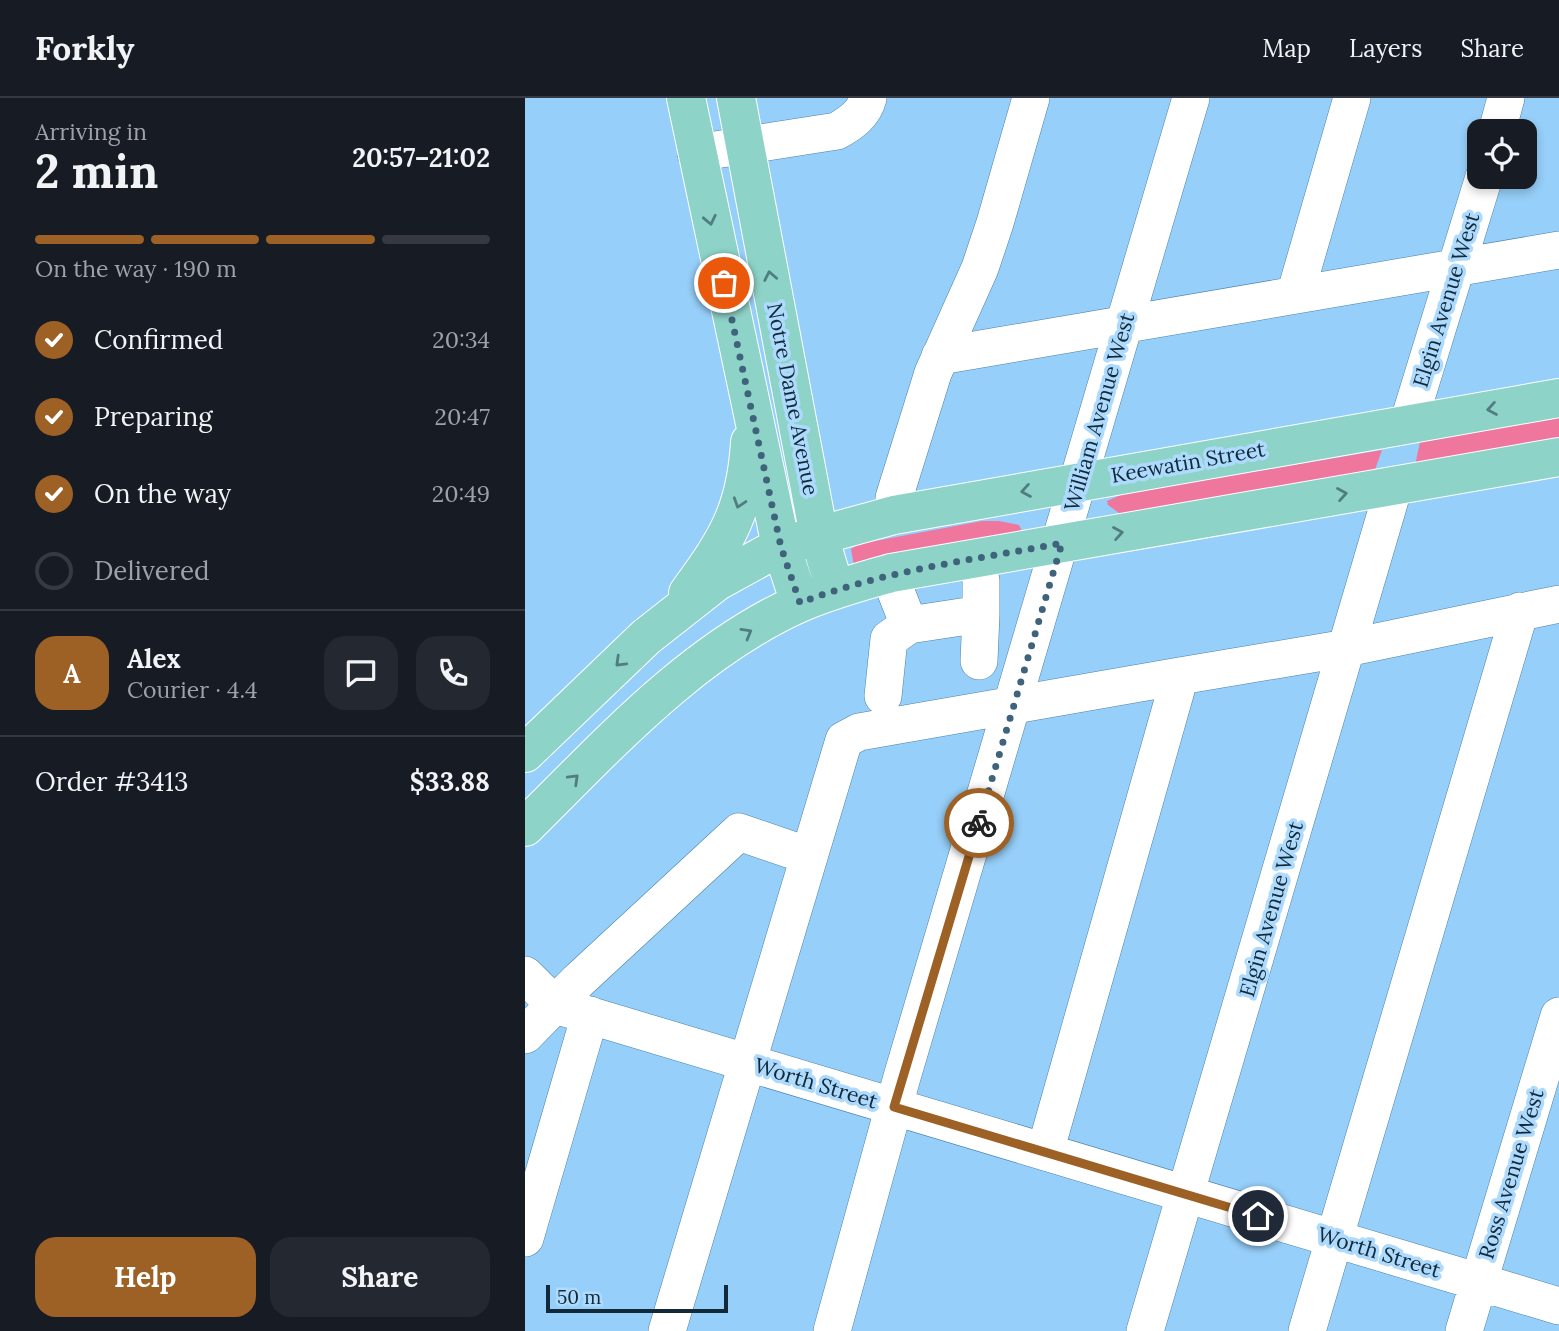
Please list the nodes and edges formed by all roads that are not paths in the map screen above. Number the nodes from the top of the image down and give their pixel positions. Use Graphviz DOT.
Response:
graph roads {
  1 [pos="686,98"];
  2 [pos="736,98"];
  3 [pos="868,98"];
  4 [pos="1031,98"];
  5 [pos="1191,98"];
  6 [pos="1352,98"];
  7 [pos="1506,98"];
  8 [pos="1500,119"];
  9 [pos="745,145"];
  10 [pos="696,153"];
  11 [pos="1481,189"];
  12 [pos="1559,250"];
  13 [pos="1458,267"];
  14 [pos="1295,295"];
  15 [pos="1124,324"];
  16 [pos="940,356"];
  17 [pos="1559,398"];
  18 [pos="753,412"];
  19 [pos="1408,424"];
  20 [pos="1559,457"];
  21 [pos="1077,482"];
  22 [pos="1394,485"];
  23 [pos="894,515"];
  24 [pos="819,536"];
  25 [pos="1062,543"];
  26 [pos="781,547"];
  27 [pos="977,559"];
  28 [pos="889,574"];
  29 [pos="835,589"];
  30 [pos="800,603"];
  31 [pos="1559,604"];
  32 [pos="1520,611"];
  33 [pos="981,614"];
  34 [pos="671,617"];
  35 [pos="909,625"];
  36 [pos="1347,648"];
  37 [pos="979,661"];
  38 [pos="1180,676"];
  39 [pos="883,696"];
  40 [pos="1014,705"];
  41 [pos="525,752"];
  42 [pos="525,827"];
  43 [pos="809,856"];
  44 [pos="525,975"];
  45 [pos="573,1010"];
  46 [pos="1559,1017"];
  47 [pos="525,1035"];
  48 [pos="745,1062"];
  49 [pos="894,1107"];
  50 [pos="1045,1152"];
  51 [pos="1186,1194"];
  52 [pos="525,1238"];
  53 [pos="1335,1238"];
  54 [pos="1478,1282"];
  55 [pos="1559,1306"];
  56 [pos="667,1331"];
  57 [pos="832,1331"];
  58 [pos="1145,1331"];
  59 [pos="1307,1331"];
  60 [pos="1464,1331"];
  1 -- 10 [label="main road, Notre Dame Avenue"];
  2 -- 9 [label="main road, Notre Dame Avenue"];
  3 -- 9 [label="street"];
  4 -- 16 [label="street"];
  5 -- 15 [label="street, William Avenue West"];
  6 -- 14 [label="street"];
  7 -- 8 [label="street"];
  9 -- 10 [label="street"];
  24 -- 9 [label="main road, Notre Dame Avenue, one-way"];
  10 -- 18 [label="main road, Notre Dame Avenue, one-way"];
  11 -- 13 [label="street, Elgin Avenue West"];
  12 -- 13 [label="street"];
  13 -- 14 [label="street"];
  13 -- 19 [label="street, Elgin Avenue West"];
  14 -- 15 [label="street"];
  15 -- 16 [label="street"];
  15 -- 21 [label="street, William Avenue West"];
  16 -- 23 [label="street"];
  17 -- 19 [label="main road, Keewatin Street, one-way"];
  18 -- 26 [label="main road, Notre Dame Avenue"];
  18 -- 34 [label="main road, one-way"];
  19 -- 21 [label="main road, Keewatin Street"];
  20 -- 22 [label="main road"];
  21 -- 23 [label="main road, Keewatin Street, one-way"];
  21 -- 25 [label="street, William Avenue West"];
  25 -- 22 [label="main road, one-way"];
  22 -- 36 [label="street, Elgin Avenue West"];
  23 -- 24 [label="main road, Keewatin Street"];
  24 -- 26 [label="main road"];
  24 -- 29 [label="main road, Notre Dame Avenue"];
  25 -- 27 [label="main road"];
  25 -- 40 [label="street, William Avenue West"];
  26 -- 30 [label="main road, Notre Dame Avenue"];
  26 -- 34 [label="main road"];
  27 -- 28 [label="main road"];
  27 -- 33 [label="street"];
  28 -- 29 [label="main road"];
  28 -- 35 [label="street"];
  29 -- 30 [label="main road"];
  42 -- 30 [label="main road, one-way"];
  31 -- 32 [label="street"];
  32 -- 36 [label="street"];
  32 -- 53 [label="street"];
  33 -- 35 [label="street"];
  33 -- 37 [label="street"];
  34 -- 41 [label="main road, one-way"];
  35 -- 39 [label="street"];
  36 -- 38 [label="street"];
  36 -- 51 [label="street, Elgin Avenue West"];
  38 -- 40 [label="street"];
  38 -- 50 [label="street"];
  40 -- 43 [label="street"];
  40 -- 49 [label="street, William Avenue West"];
  43 -- 45 [label="street"];
  43 -- 48 [label="street"];
  44 -- 45 [label="street, Worth Street"];
  45 -- 47 [label="street"];
  45 -- 48 [label="street, Worth Street"];
  45 -- 52 [label="street"];
  46 -- 54 [label="street, Ross Avenue West"];
  48 -- 49 [label="street, Worth Street"];
  48 -- 56 [label="street"];
  49 -- 50 [label="street, Worth Street"];
  49 -- 57 [label="street, William Avenue West"];
  50 -- 51 [label="street, Worth Street"];
  51 -- 53 [label="street, Worth Street"];
  51 -- 58 [label="street, Elgin Avenue West"];
  53 -- 54 [label="street, Worth Street"];
  53 -- 59 [label="street"];
  54 -- 55 [label="street, Worth Street"];
  54 -- 60 [label="street, Ross Avenue West"];
}
